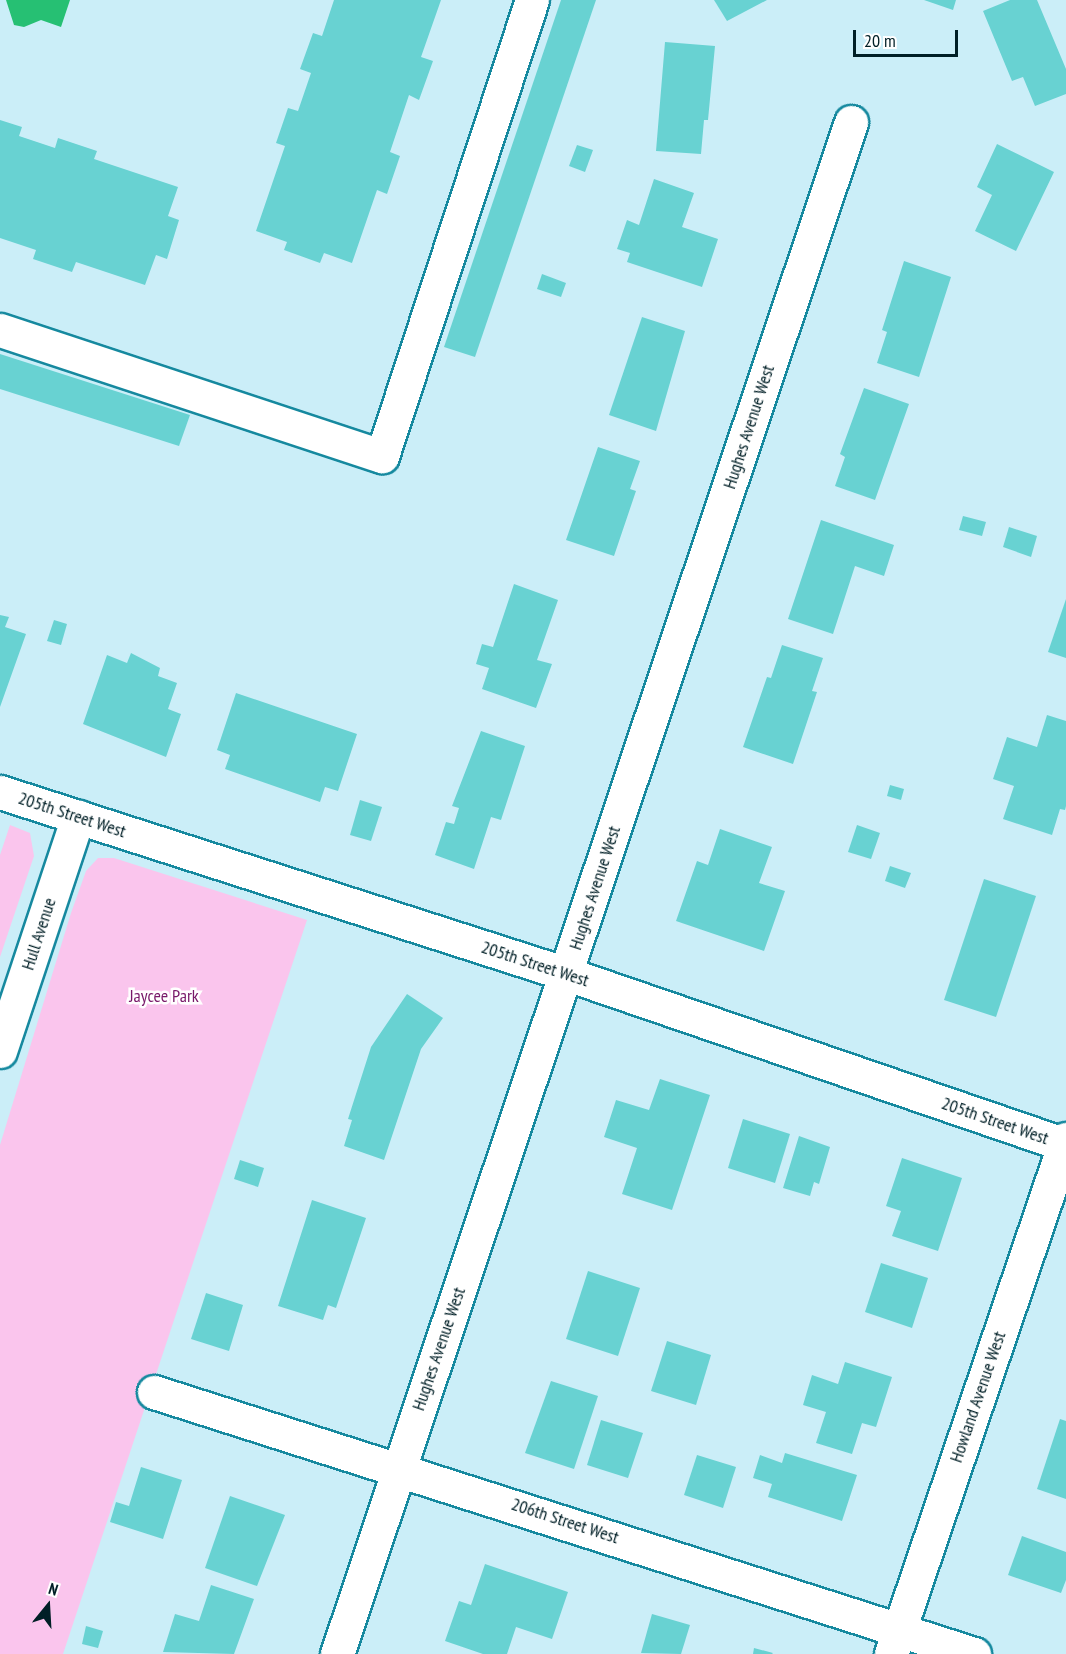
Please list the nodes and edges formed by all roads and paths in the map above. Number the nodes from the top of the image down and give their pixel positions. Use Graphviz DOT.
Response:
graph roads {
  1 [pos="532,0"];
  2 [pos="851,122"];
  3 [pos="0,330"];
  4 [pos="0,792"];
  5 [pos="78,817"];
  6 [pos="567,974"];
  7 [pos="0,1051"];
  8 [pos="1065,1143"];
  9 [pos="154,1392"];
  10 [pos="398,1470"];
  11 [pos="895,1642"];
  12 [pos="337,1654"];
  13 [pos="975,1654"];
  1 -- 3 [label="street"];
  2 -- 6 [label="street, Hughes Avenue West"];
  4 -- 5 [label="street, 205th Street West"];
  5 -- 6 [label="street, 205th Street West"];
  5 -- 7 [label="street, Hull Avenue"];
  6 -- 8 [label="street, 205th Street West"];
  6 -- 10 [label="street, Hughes Avenue West"];
  8 -- 11 [label="street, Howland Avenue West"];
  9 -- 10 [label="street, 206th Street West"];
  10 -- 11 [label="street, 206th Street West"];
  10 -- 12 [label="street, Hughes Avenue West"];
  11 -- 13 [label="street, 206th Street West"];
}
